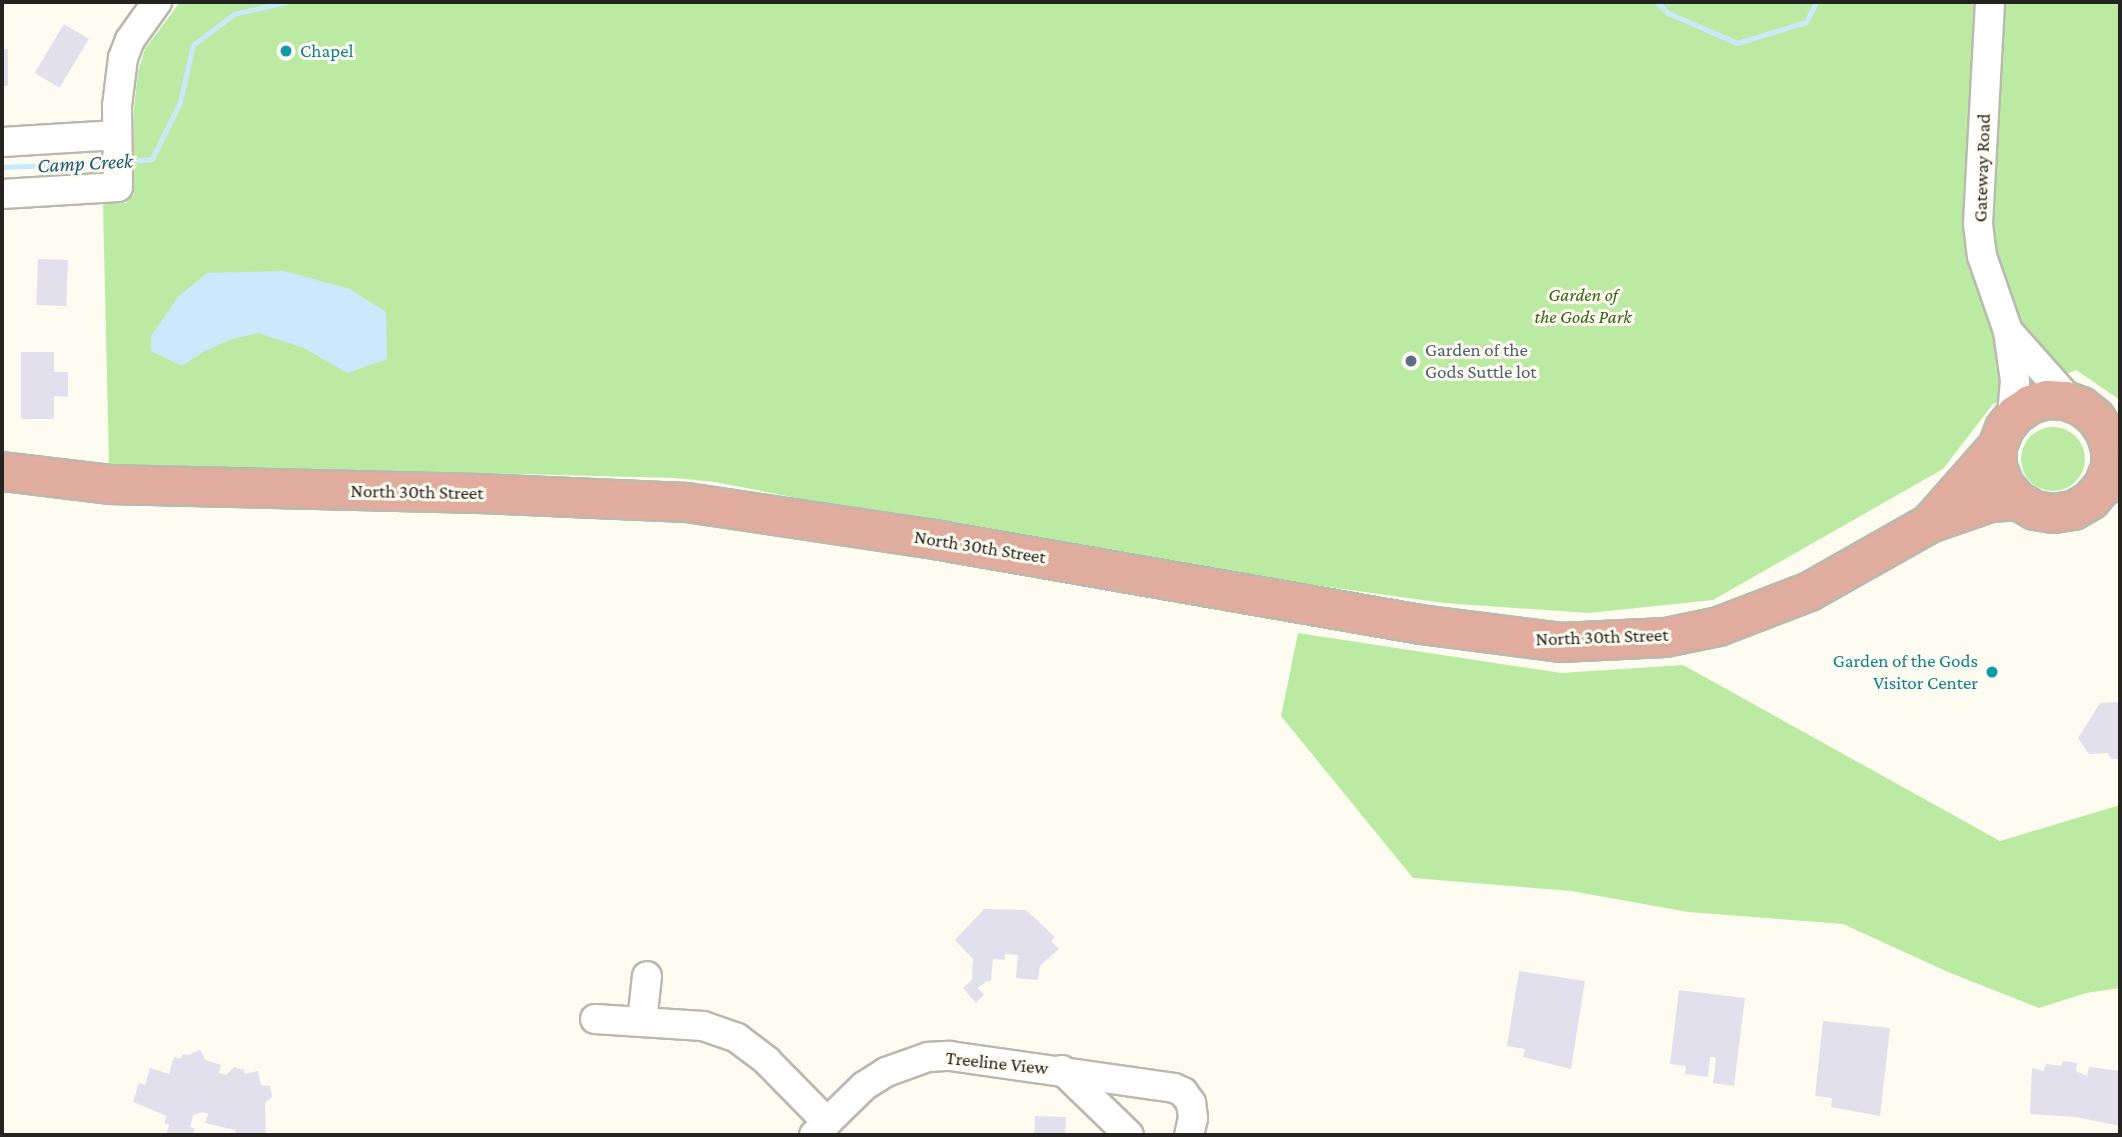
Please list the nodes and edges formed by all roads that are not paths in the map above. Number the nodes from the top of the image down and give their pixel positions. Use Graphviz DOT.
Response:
graph roads {
  1 [pos="157,2"];
  2 [pos="1990,2"];
  3 [pos="117,135"];
  4 [pos="2,142"];
  5 [pos="2,194"];
  6 [pos="2008,331"];
  7 [pos="2072,403"];
  8 [pos="2111,430"];
  9 [pos="2005,432"];
  10 [pos="2,471"];
  11 [pos="2111,482"];
  12 [pos="2017,500"];
  13 [pos="1929,523"];
  14 [pos="647,976"];
  15 [pos="595,1019"];
  16 [pos="642,1022"];
  17 [pos="1062,1070"];
  18 [pos="820,1129"];
  19 [pos="1129,1135"];
  20 [pos="1189,1135"];
  1 -- 3 [label="street"];
  2 -- 6 [label="street, Gateway Road"];
  3 -- 4 [label="street"];
  3 -- 5 [label="street"];
  6 -- 7 [label="street, Gateway Road"];
  6 -- 9 [label="street, Gateway Road"];
  7 -- 8 [label="main road, North 30th Street"];
  7 -- 9 [label="main road, North 30th Street"];
  8 -- 11 [label="main road, North 30th Street"];
  9 -- 12 [label="main road"];
  9 -- 13 [label="main road, North 30th Street"];
  10 -- 13 [label="main road, North 30th Street"];
  11 -- 12 [label="main road, North 30th Street"];
  12 -- 13 [label="main road, North 30th Street"];
  14 -- 16 [label="street"];
  15 -- 16 [label="street, Treeline View"];
  16 -- 18 [label="street, Treeline View"];
  17 -- 18 [label="street, Treeline View"];
  17 -- 19 [label="street, Treeline View"];
  17 -- 20 [label="street, Treeline View"];
}
